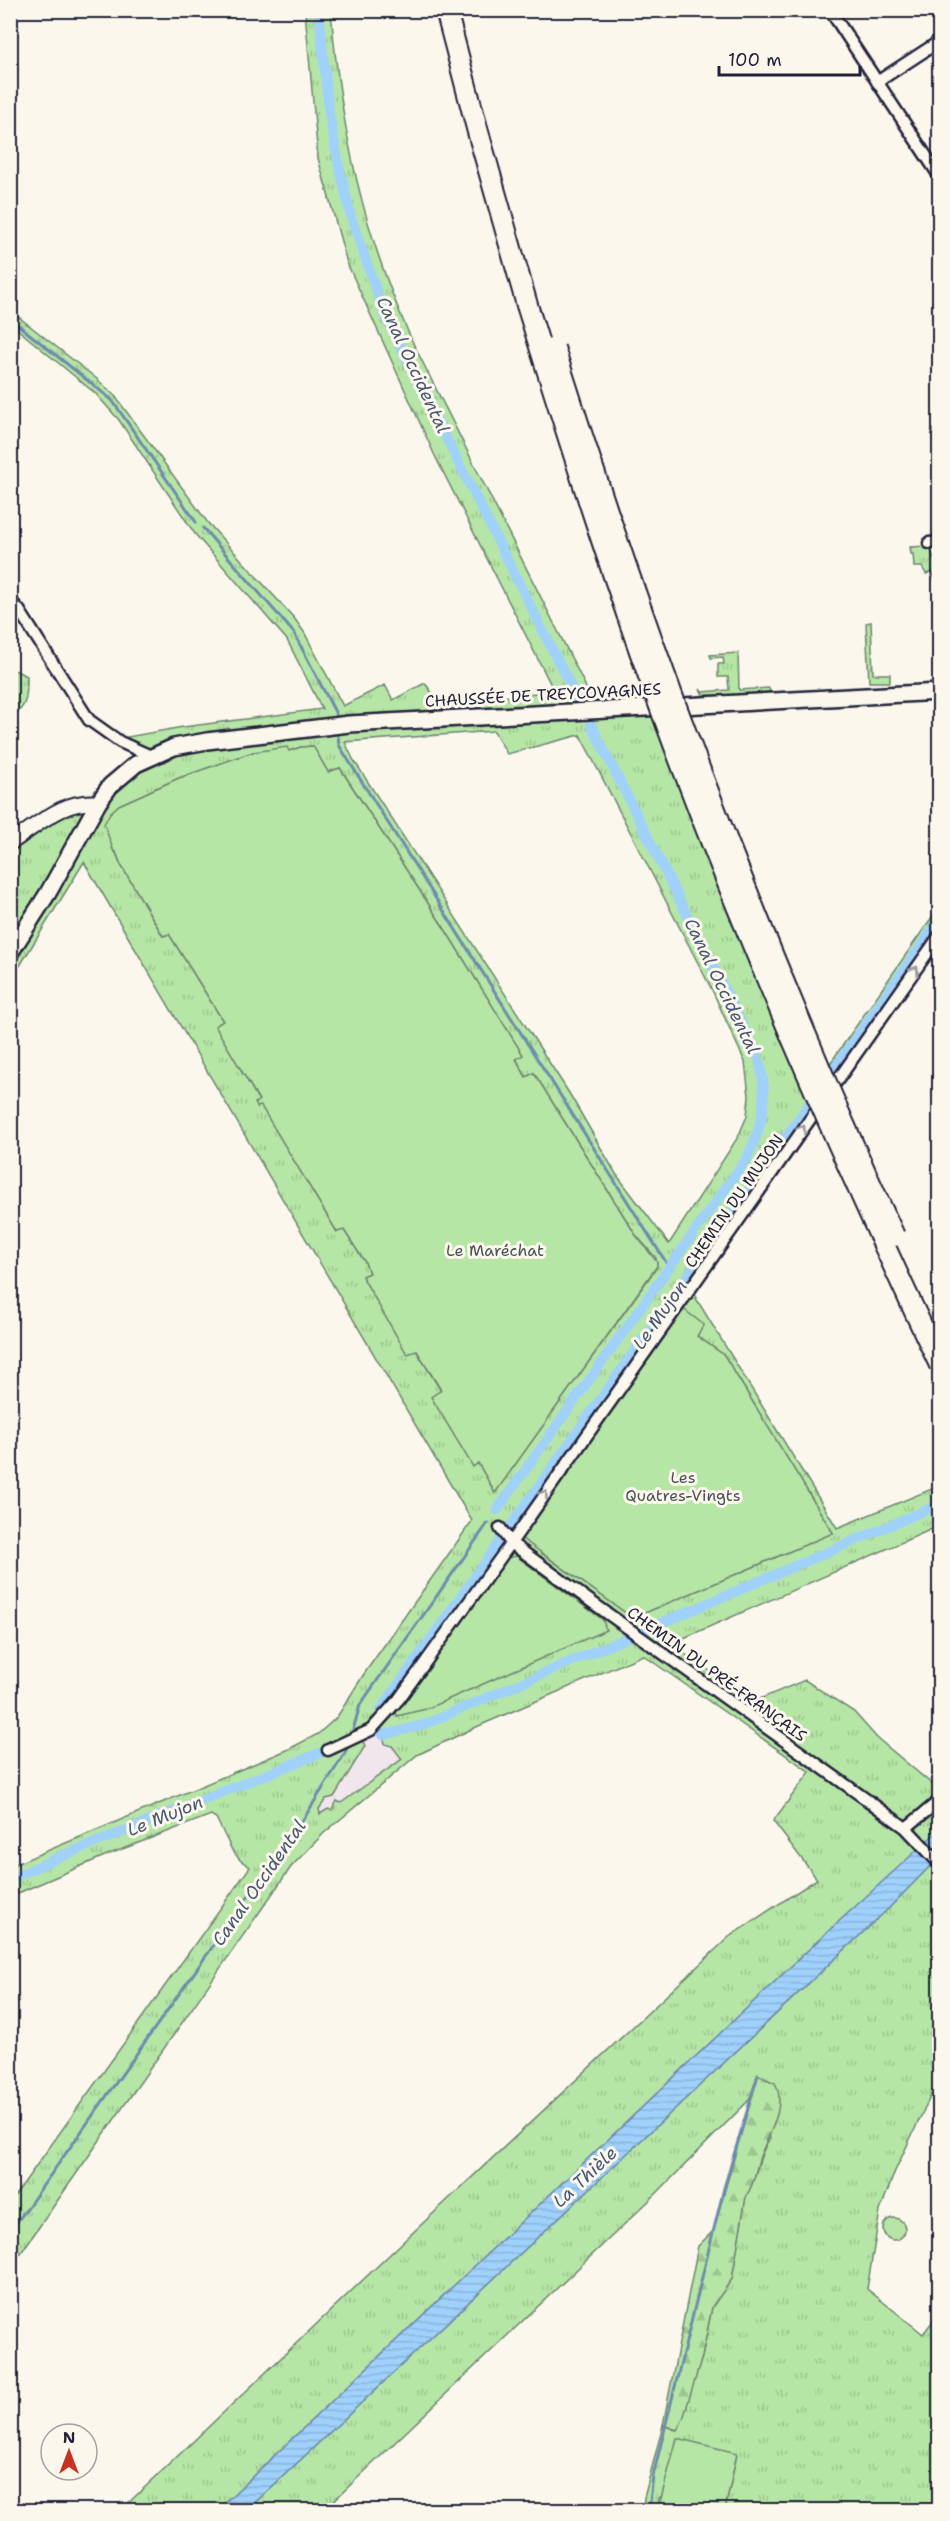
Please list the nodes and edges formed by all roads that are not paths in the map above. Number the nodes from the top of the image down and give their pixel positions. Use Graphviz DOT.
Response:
graph roads {
  1 [pos="447,10"];
  2 [pos="460,10"];
  3 [pos="830,10"];
  4 [pos="939,41"];
  5 [pos="877,82"];
  6 [pos="939,177"];
  7 [pos="10,600"];
  8 [pos="939,692"];
  9 [pos="151,756"];
  10 [pos="98,803"];
  11 [pos="10,843"];
  12 [pos="939,935"];
  13 [pos="10,953"];
  14 [pos="939,1333"];
  15 [pos="939,1365"];
  16 [pos="500,1528"];
  17 [pos="511,1543"];
  18 [pos="328,1750"];
  19 [pos="939,1800"];
  20 [pos="909,1831"];
  21 [pos="939,1864"];
  1 -- 15 [label="highway, bridge"];
  2 -- 14 [label="highway, bridge"];
  3 -- 5 [label="street"];
  4 -- 5 [label="street"];
  5 -- 6 [label="street"];
  7 -- 9 [label="street"];
  8 -- 9 [label="main road, CHAUSSÉE DE TREYCOVAGNES"];
  9 -- 10 [label="main road, CHAUSSÉE DE TREYCOVAGNES"];
  10 -- 11 [label="street"];
  10 -- 13 [label="main road, CHAUSSÉE DE TREYCOVAGNES"];
  17 -- 12 [label="street, CHEMIN DU MUJON, one-way"];
  16 -- 17 [label="street, CHEMIN DU PRÉ-FRANÇAIS"];
  17 -- 18 [label="street, CHEMIN DU MUJON"];
  17 -- 20 [label="street, CHEMIN DU PRÉ-FRANÇAIS"];
  19 -- 20 [label="street"];
  20 -- 21 [label="street, CHEMIN DU PRÉ-FRANÇAIS"];
}
